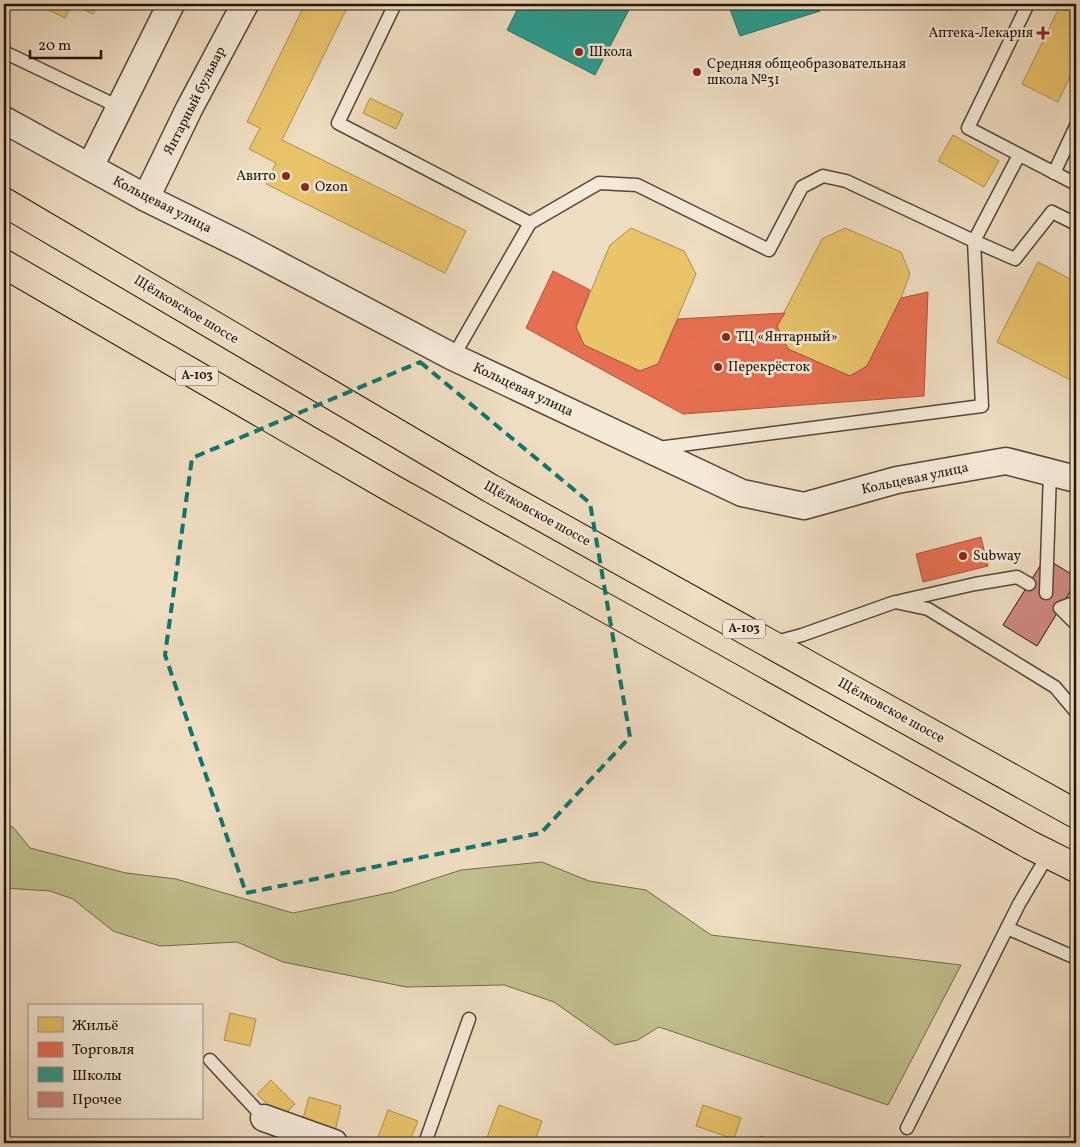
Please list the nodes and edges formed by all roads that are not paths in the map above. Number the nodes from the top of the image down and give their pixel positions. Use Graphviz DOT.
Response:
graph roads {
  1 [pos="171,4"];
  2 [pos="245,4"];
  3 [pos="395,4"];
  4 [pos="1028,4"];
  5 [pos="4,52"];
  6 [pos="119,107"];
  7 [pos="4,120"];
  8 [pos="1076,126"];
  9 [pos="1019,155"];
  10 [pos="90,167"];
  11 [pos="1054,173"];
  12 [pos="1076,184"];
  13 [pos="146,198"];
  14 [pos="4,202"];
  15 [pos="530,223"];
  16 [pos="1076,224"];
  17 [pos="974,242"];
  18 [pos="4,264"];
  19 [pos="453,357"];
  20 [pos="648,449"];
  21 [pos="1050,472"];
  22 [pos="1076,479"];
  23 [pos="1028,584"];
  24 [pos="1046,593"];
  25 [pos="895,602"];
  26 [pos="1076,602"];
  27 [pos="1076,624"];
  28 [pos="770,643"];
  29 [pos="1076,712"];
  30 [pos="1076,814"];
  31 [pos="1045,860"];
  32 [pos="1076,868"];
  33 [pos="1007,928"];
  34 [pos="1076,958"];
  35 [pos="469,1019"];
  36 [pos="210,1060"];
  37 [pos="264,1118"];
  38 [pos="907,1128"];
  39 [pos="334,1143"];
  40 [pos="425,1143"];
  1 -- 6 [label="street"];
  2 -- 13 [label="street, Янтарный бульвар"];
  3 -- 15 [label="lane"];
  4 -- 9 [label="lane"];
  5 -- 6 [label="lane"];
  6 -- 10 [label="street"];
  7 -- 10 [label="street, Кольцевая улица"];
  8 -- 11 [label="lane"];
  9 -- 11 [label="lane"];
  9 -- 17 [label="lane"];
  10 -- 13 [label="street, Кольцевая улица"];
  11 -- 12 [label="lane"];
  13 -- 19 [label="street, Кольцевая улица"];
  14 -- 28 [label="main road, Щёлковское шоссе / А-103"];
  15 -- 17 [label="lane"];
  15 -- 19 [label="lane"];
  16 -- 17 [label="lane"];
  17 -- 20 [label="lane"];
  18 -- 32 [label="main road, А-103"];
  19 -- 20 [label="street, Кольцевая улица"];
  20 -- 21 [label="street, Кольцевая улица"];
  21 -- 22 [label="street, Кольцевая улица"];
  21 -- 24 [label="lane"];
  23 -- 25 [label="lane"];
  25 -- 28 [label="lane"];
  25 -- 29 [label="lane"];
  26 -- 27 [label="lane"];
  28 -- 30 [label="main road, Щёлковское шоссе / А-103"];
  31 -- 33 [label="lane"];
  33 -- 34 [label="lane"];
  33 -- 38 [label="lane"];
  35 -- 40 [label="lane"];
  36 -- 37 [label="lane"];
  37 -- 39 [label="street"];
}
